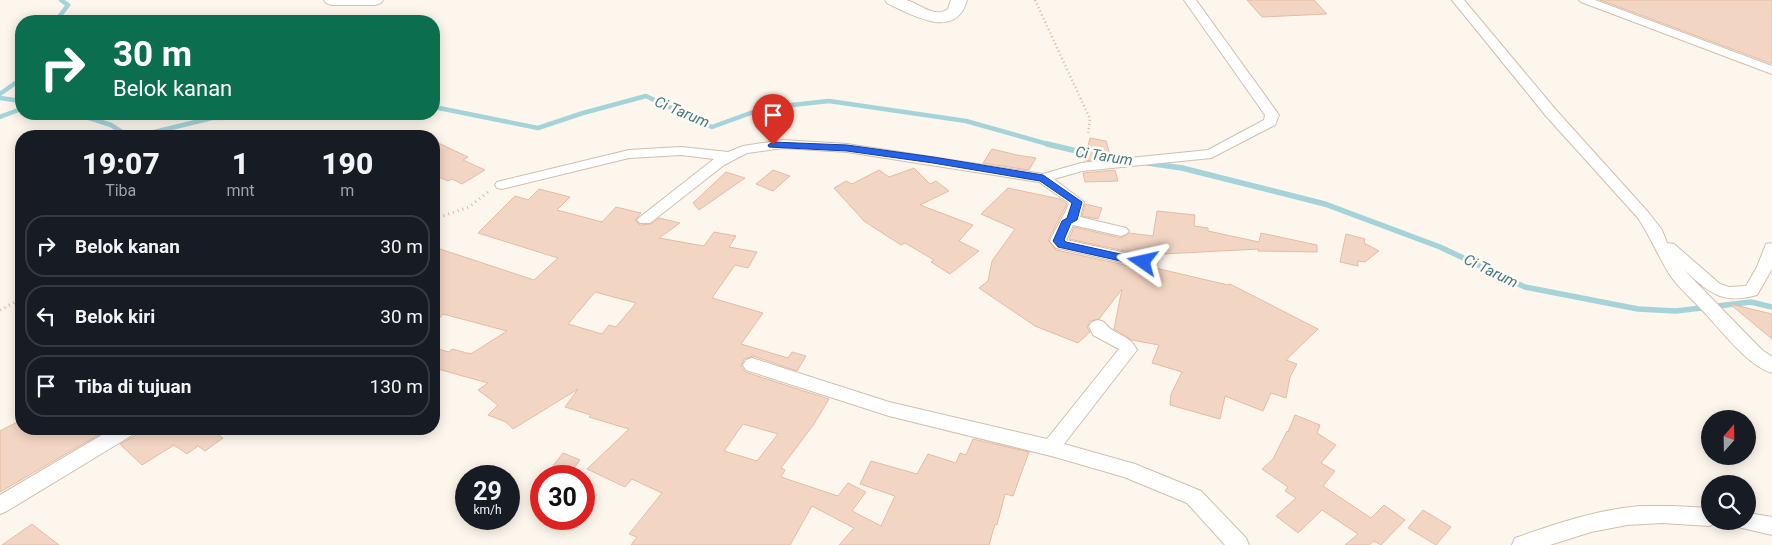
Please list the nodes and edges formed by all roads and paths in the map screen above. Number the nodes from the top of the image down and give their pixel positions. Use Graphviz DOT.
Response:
graph roads {
  1 [pos="332,0"];
  2 [pos="375,0"];
  3 [pos="893,0"];
  4 [pos="959,0"];
  5 [pos="1035,0"];
  6 [pos="1190,0"];
  7 [pos="1458,0"];
  8 [pos="1585,0"];
  9 [pos="1772,70"];
  10 [pos="1088,134"];
  11 [pos="728,156"];
  12 [pos="1043,178"];
  13 [pos="502,185"];
  14 [pos="440,217"];
  15 [pos="645,220"];
  16 [pos="1072,220"];
  17 [pos="1121,231"];
  18 [pos="1658,240"];
  19 [pos="1772,248"];
  20 [pos="1143,262"];
  21 [pos="15,302"];
  22 [pos="0,310"];
  23 [pos="1098,326"];
  24 [pos="752,366"];
  25 [pos="1772,366"];
  26 [pos="117,435"];
  27 [pos="1055,449"];
  28 [pos="0,505"];
  29 [pos="1701,517"];
  30 [pos="1756,523"];
  31 [pos="1772,526"];
  32 [pos="1238,545"];
  33 [pos="1523,545"];
  1 -- 2 [label="main road"];
  3 -- 4 [label="main road"];
  5 -- 10 [label="path"];
  6 -- 12 [label="street"];
  7 -- 18 [label="street"];
  8 -- 9 [label="street"];
  11 -- 12 [label="street"];
  11 -- 13 [label="street"];
  11 -- 15 [label="street"];
  12 -- 16 [label="street"];
  13 -- 14 [label="path"];
  16 -- 17 [label="street"];
  16 -- 20 [label="street"];
  18 -- 19 [label="street"];
  18 -- 25 [label="street"];
  21 -- 22 [label="path"];
  23 -- 27 [label="street"];
  24 -- 27 [label="street"];
  26 -- 28 [label="street"];
  27 -- 32 [label="street"];
  29 -- 33 [label="street"];
  30 -- 31 [label="street"];
}
